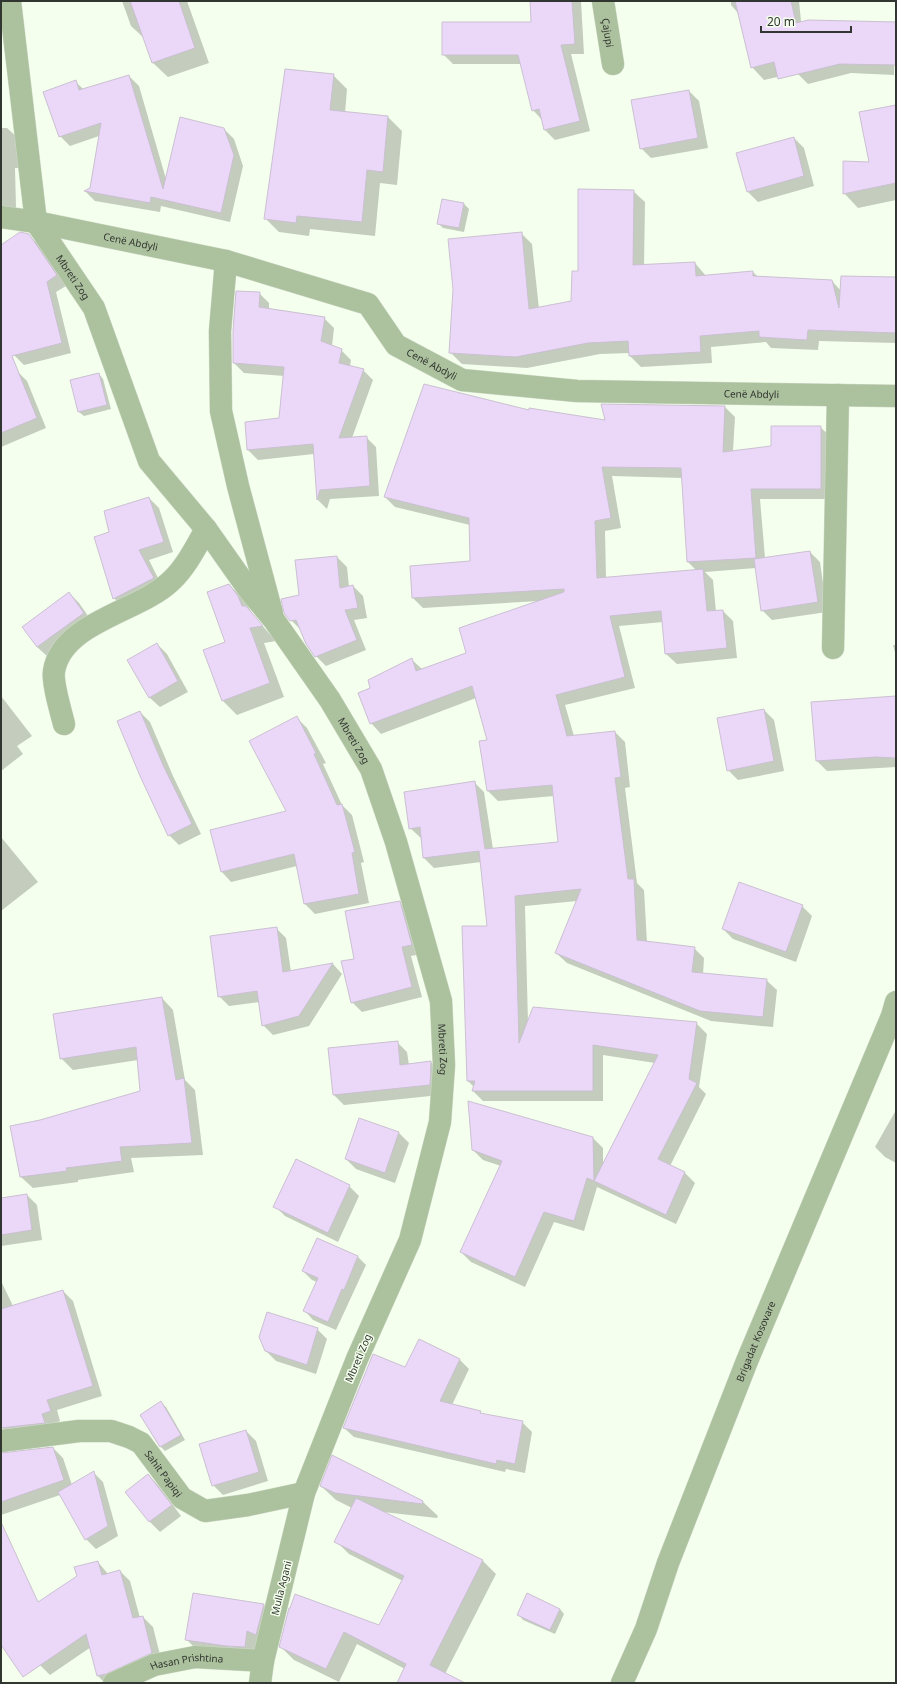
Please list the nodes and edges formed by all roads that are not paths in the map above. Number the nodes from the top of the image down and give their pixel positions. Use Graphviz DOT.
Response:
graph roads {
  1 [pos="10,1"];
  2 [pos="603,1"];
  3 [pos="613,64"];
  4 [pos="1,217"];
  5 [pos="36,222"];
  6 [pos="226,261"];
  7 [pos="838,395"];
  8 [pos="896,396"];
  9 [pos="206,529"];
  10 [pos="274,620"];
  11 [pos="833,648"];
  12 [pos="64,724"];
  13 [pos="896,1002"];
  14 [pos="1,1441"];
  15 [pos="304,1493"];
  16 [pos="263,1661"];
  17 [pos="114,1683"];
  18 [pos="260,1683"];
  19 [pos="622,1683"];
  1 -- 5 [label="street, Mbreti Zog"];
  2 -- 3 [label="street, Çajupi"];
  4 -- 5 [label="street, Cenë Abdyli"];
  5 -- 6 [label="street, Cenë Abdyli"];
  5 -- 9 [label="street, Mbreti Zog"];
  6 -- 7 [label="street, Cenë Abdyli"];
  6 -- 10 [label="street, Mbreti Zog"];
  7 -- 8 [label="street, Cenë Abdyli"];
  7 -- 11 [label="street"];
  9 -- 10 [label="street, Mbreti Zog"];
  9 -- 12 [label="street"];
  10 -- 15 [label="street, Mbreti Zog"];
  13 -- 19 [label="street, Brigadat Kosovare"];
  14 -- 15 [label="street, Sahit Papiqi"];
  15 -- 16 [label="street, Mulla Agani"];
  16 -- 17 [label="street, Hasan Prishtina"];
  16 -- 18 [label="street, Mulla Agani"];
}
